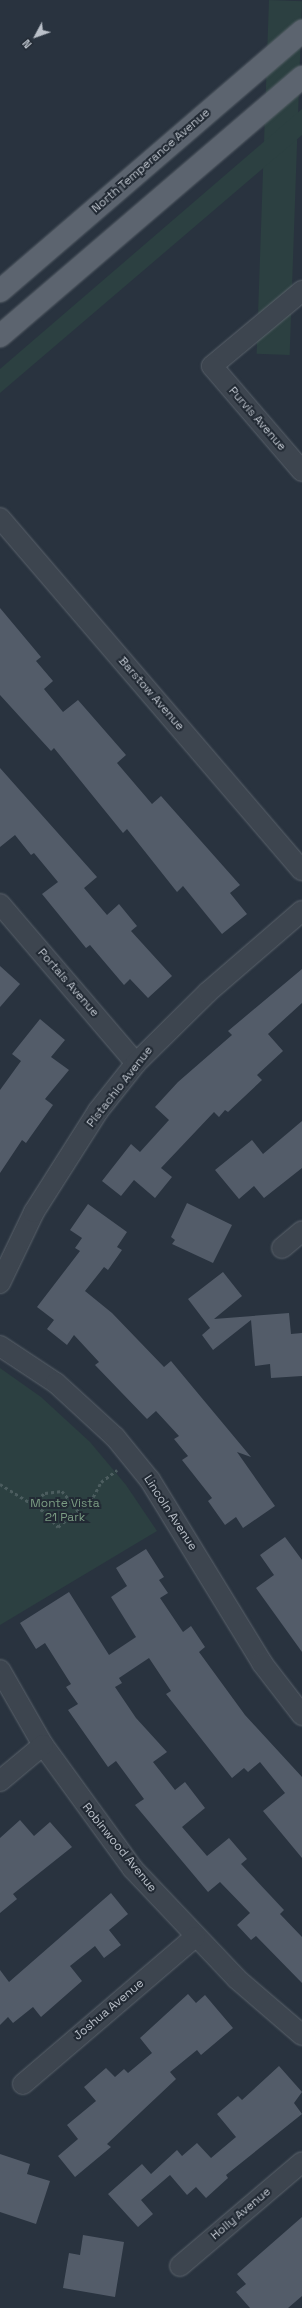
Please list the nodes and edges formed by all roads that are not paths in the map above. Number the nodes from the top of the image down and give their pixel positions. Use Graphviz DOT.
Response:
graph roads {
  1 [pos="302,31"];
  2 [pos="302,77"];
  3 [pos="0,291"];
  4 [pos="302,291"];
  5 [pos="0,336"];
  6 [pos="302,471"];
  7 [pos="0,518"];
  8 [pos="302,870"];
  9 [pos="0,904"];
  10 [pos="302,910"];
  11 [pos="136,1063"];
  12 [pos="302,1231"];
  13 [pos="282,1248"];
  14 [pos="0,1283"];
  15 [pos="0,1346"];
  16 [pos="0,1670"];
  17 [pos="302,1715"];
  18 [pos="43,1744"];
  19 [pos="0,1781"];
  20 [pos="195,1937"];
  21 [pos="302,2036"];
  22 [pos="23,2084"];
  23 [pos="302,2162"];
  24 [pos="180,2266"];
  1 -- 3 [label="main road, North Temperance Avenue"];
  2 -- 5 [label="main road"];
  4 -- 6 [label="street, Purvis Avenue"];
  7 -- 8 [label="street, Barstow Avenue"];
  9 -- 11 [label="street, Portals Avenue"];
  10 -- 11 [label="street, Pistachio Avenue"];
  11 -- 14 [label="street, Pistachio Avenue"];
  12 -- 13 [label="street"];
  15 -- 17 [label="street, Lincoln Avenue"];
  16 -- 18 [label="street, Robinwood Avenue"];
  18 -- 19 [label="street"];
  18 -- 20 [label="street, Robinwood Avenue"];
  20 -- 21 [label="street, Robinwood Avenue"];
  20 -- 22 [label="street, Joshua Avenue"];
  23 -- 24 [label="street, Holly Avenue"];
}
